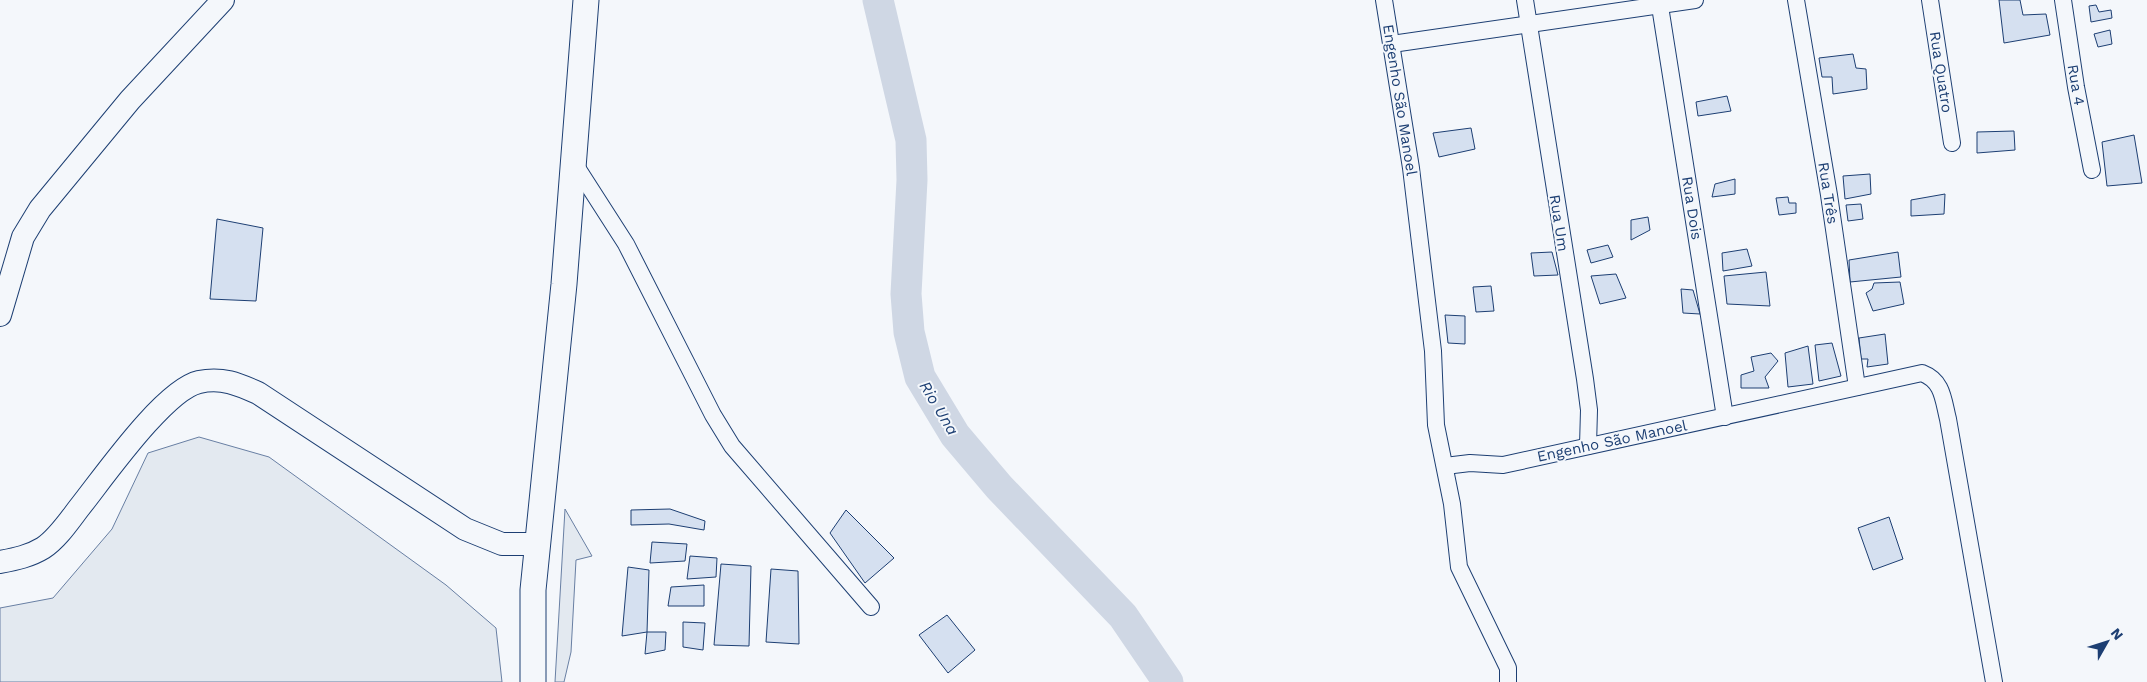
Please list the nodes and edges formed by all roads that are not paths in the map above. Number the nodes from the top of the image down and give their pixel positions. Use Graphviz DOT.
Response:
graph roads {
  1 [pos="224,0"];
  2 [pos="586,0"];
  3 [pos="1384,0"];
  4 [pos="1525,0"];
  5 [pos="1695,0"];
  6 [pos="1796,0"];
  7 [pos="1930,0"];
  8 [pos="2063,0"];
  9 [pos="1660,3"];
  10 [pos="1529,25"];
  11 [pos="1392,44"];
  12 [pos="1952,143"];
  13 [pos="574,163"];
  14 [pos="2092,170"];
  15 [pos="0,315"];
  16 [pos="1857,387"];
  17 [pos="1725,417"];
  18 [pos="1588,446"];
  19 [pos="1445,466"];
  20 [pos="537,544"];
  21 [pos="0,562"];
  22 [pos="870,608"];
  23 [pos="533,682"];
  24 [pos="1508,682"];
  25 [pos="1994,682"];
  1 -- 15 [label="street"];
  2 -- 13 [label="main road"];
  3 -- 11 [label="street, Engenho São Manoel"];
  4 -- 10 [label="street, Rua Um"];
  5 -- 9 [label="street"];
  6 -- 16 [label="street, Rua Três"];
  7 -- 12 [label="street, Rua Quatro"];
  8 -- 14 [label="street, Rua 4"];
  9 -- 10 [label="street"];
  9 -- 17 [label="street, Rua Dois"];
  10 -- 11 [label="street"];
  10 -- 18 [label="street, Rua Um"];
  11 -- 19 [label="street, Engenho São Manoel"];
  13 -- 20 [label="main road"];
  13 -- 22 [label="street"];
  16 -- 17 [label="street, Engenho São Manoel"];
  16 -- 25 [label="street, Engenho São Manoel"];
  17 -- 18 [label="street, Engenho São Manoel"];
  18 -- 19 [label="street, Engenho São Manoel"];
  19 -- 24 [label="street"];
  20 -- 21 [label="street"];
  20 -- 23 [label="main road"];
}
